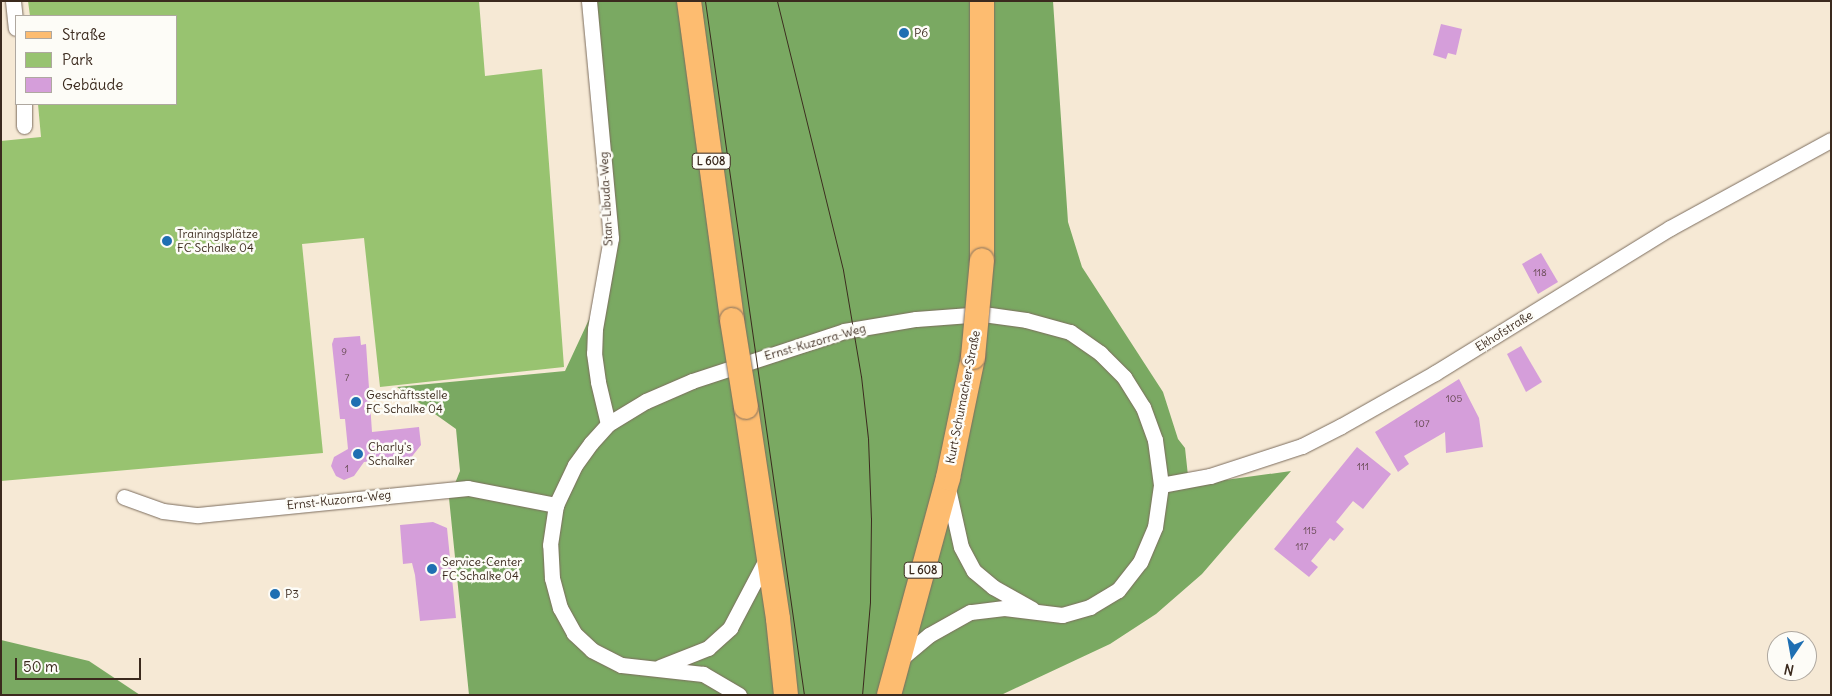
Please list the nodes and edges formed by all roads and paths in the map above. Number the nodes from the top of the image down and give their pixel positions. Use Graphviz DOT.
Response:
graph roads {
  1 [pos="13,1"];
  2 [pos="589,1"];
  3 [pos="689,1"];
  4 [pos="982,1"];
  5 [pos="15,19"];
  6 [pos="24,105"];
  7 [pos="24,126"];
  8 [pos="1831,140"];
  9 [pos="608,424"];
  10 [pos="948,478"];
  11 [pos="1161,485"];
  12 [pos="124,497"];
  13 [pos="556,505"];
  14 [pos="768,556"];
  15 [pos="1038,612"];
  16 [pos="898,662"];
  17 [pos="654,669"];
  18 [pos="739,695"];
  19 [pos="786,695"];
  20 [pos="889,695"];
  1 -- 5 [label="street"];
  2 -- 9 [label="street, Stan-Libuda-Weg"];
  3 -- 14 [label="main road, L 608, bridge"];
  4 -- 10 [label="main road, Kurt-Schumacher-Straße / L 608, bridge"];
  6 -- 7 [label="street"];
  8 -- 11 [label="street, Ekhofstraße"];
  9 -- 11 [label="street, Ernst-Kuzorra-Weg"];
  9 -- 13 [label="street, Ernst-Kuzorra-Weg"];
  10 -- 15 [label="street, Ernst-Kuzorra-Weg"];
  10 -- 16 [label="main road, Kurt-Schumacher-Straße / L 608"];
  11 -- 15 [label="street, Ernst-Kuzorra-Weg"];
  12 -- 13 [label="street, Ernst-Kuzorra-Weg"];
  13 -- 17 [label="street, Ernst-Kuzorra-Weg"];
  14 -- 17 [label="street, Ernst-Kuzorra-Weg"];
  14 -- 19 [label="main road, L 608"];
  15 -- 16 [label="street, Ernst-Kuzorra-Weg"];
  16 -- 20 [label="main road, Kurt-Schumacher-Straße / L 608"];
  17 -- 18 [label="street, Ernst-Kuzorra-Weg"];
}
